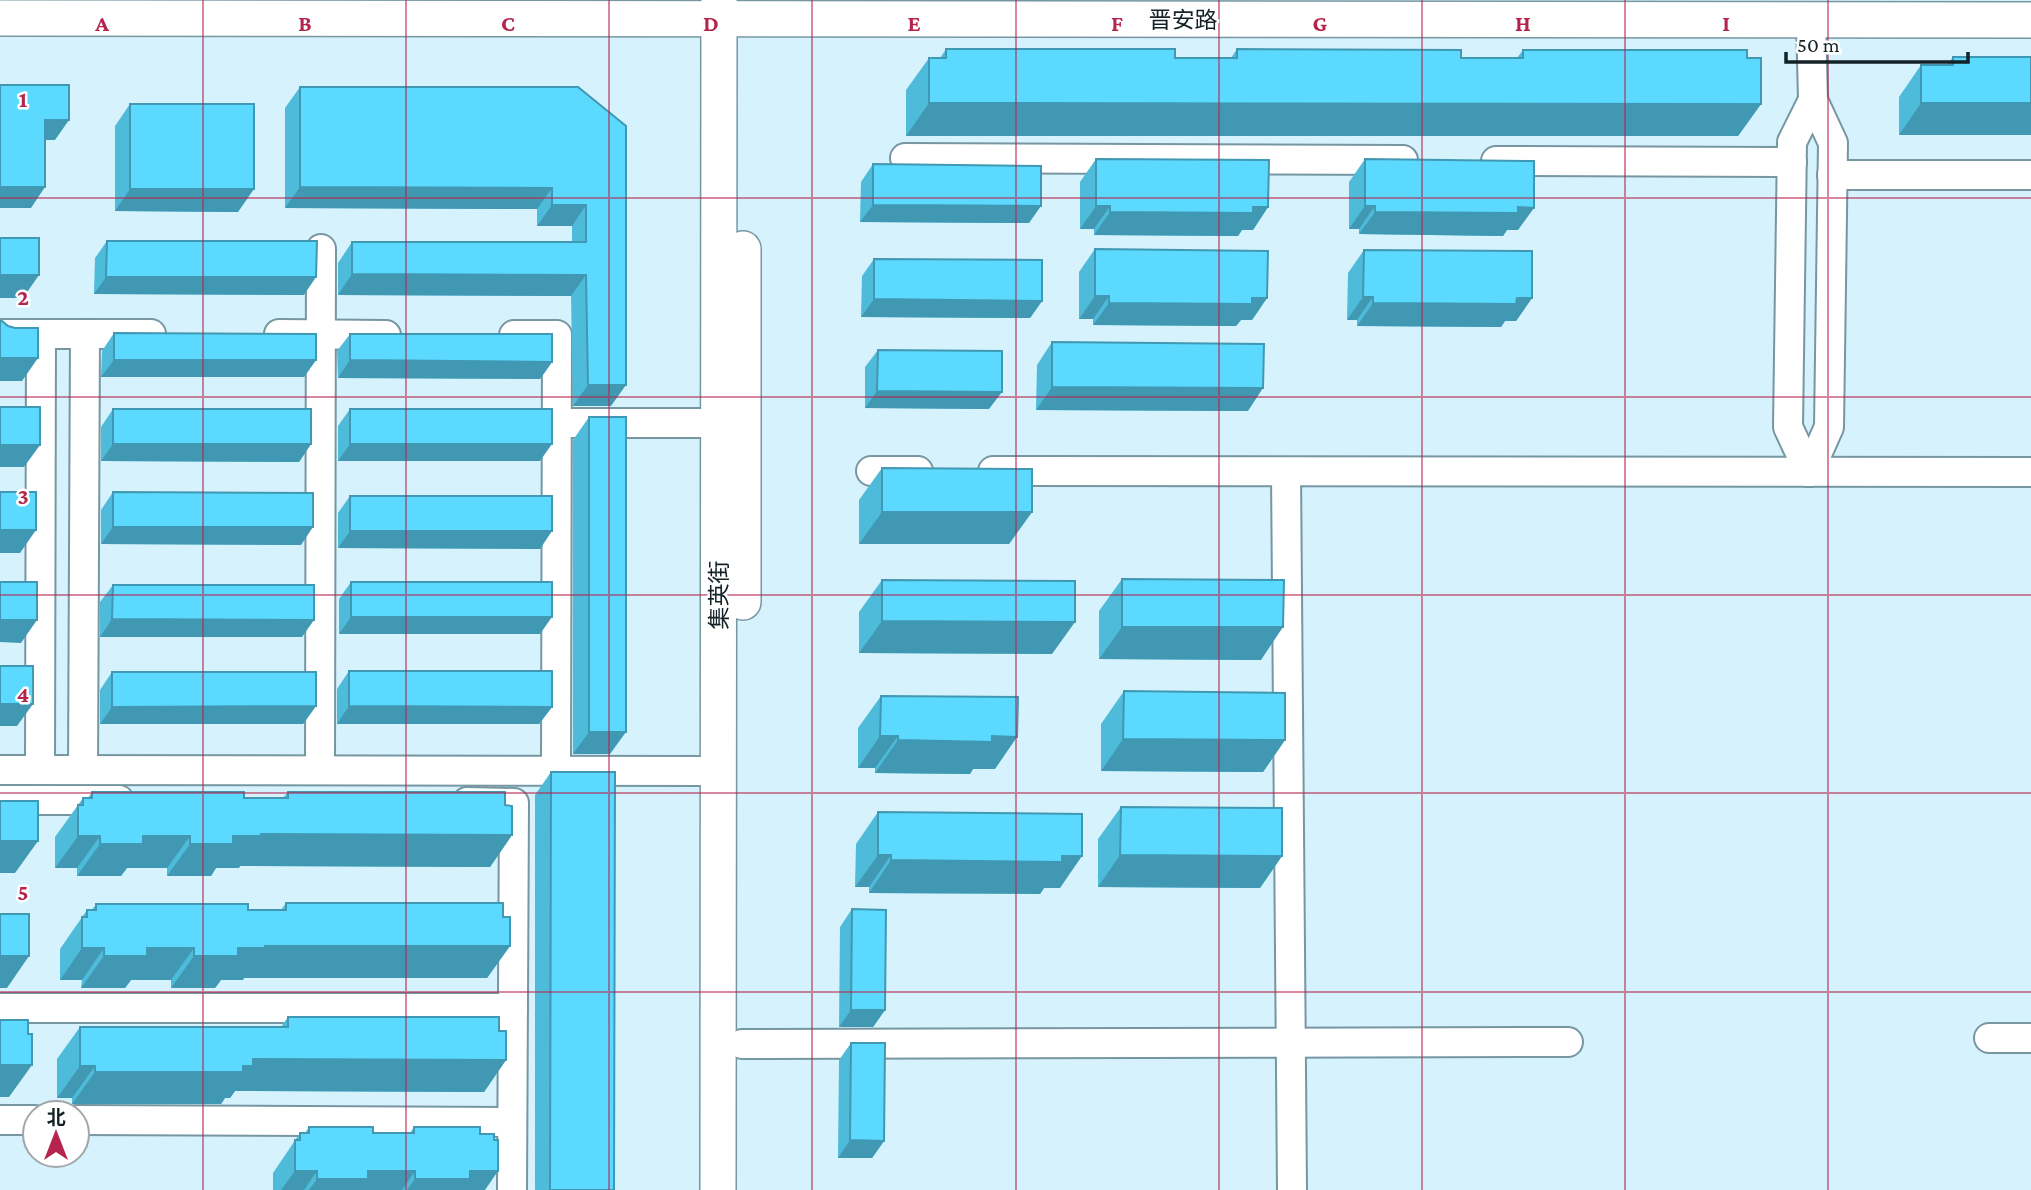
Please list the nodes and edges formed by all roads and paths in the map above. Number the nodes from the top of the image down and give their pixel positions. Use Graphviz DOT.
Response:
graph roads {
  1 [pos="732,10"];
  2 [pos="0,18"];
  3 [pos="1811,20"];
  4 [pos="2031,20"];
  5 [pos="1813,100"];
  6 [pos="905,158"];
  7 [pos="1432,160"];
  8 [pos="1473,160"];
  9 [pos="1792,162"];
  10 [pos="1832,175"];
  11 [pos="2031,175"];
  12 [pos="321,249"];
  13 [pos="0,334"];
  14 [pos="41,334"];
  15 [pos="85,334"];
  16 [pos="182,334"];
  17 [pos="251,334"];
  18 [pos="321,335"];
  19 [pos="418,335"];
  20 [pos="488,335"];
  21 [pos="557,423"];
  22 [pos="719,423"];
  23 [pos="872,471"];
  24 [pos="1286,471"];
  25 [pos="1810,471"];
  26 [pos="2031,472"];
  27 [pos="0,770"];
  28 [pos="40,770"];
  29 [pos="83,770"];
  30 [pos="320,770"];
  31 [pos="556,770"];
  32 [pos="718,771"];
  33 [pos="0,800"];
  34 [pos="139,800"];
  35 [pos="445,802"];
  36 [pos="0,1008"];
  37 [pos="513,1008"];
  38 [pos="1989,1038"];
  39 [pos="2031,1038"];
  40 [pos="1569,1042"];
  41 [pos="1291,1043"];
  42 [pos="742,1044"];
  43 [pos="0,1120"];
  44 [pos="21,1120"];
  45 [pos="91,1121"];
  46 [pos="512,1122"];
  47 [pos="512,1190"];
  48 [pos="718,1190"];
  49 [pos="742,1190"];
  50 [pos="1292,1190"];
  1 -- 2 [label="main road, 晋安路"];
  1 -- 3 [label="main road, 晋安路"];
  1 -- 22 [label="main road, 集英街"];
  1 -- 42 [label="main road, 集英街"];
  3 -- 4 [label="main road, 晋安路"];
  3 -- 5 [label="lane"];
  5 -- 9 [label="lane"];
  5 -- 10 [label="lane"];
  6 -- 7 [label="lane"];
  8 -- 9 [label="lane"];
  9 -- 25 [label="lane"];
  10 -- 11 [label="lane"];
  10 -- 25 [label="lane"];
  12 -- 18 [label="lane"];
  13 -- 14 [label="lane"];
  14 -- 15 [label="lane"];
  14 -- 28 [label="lane"];
  15 -- 16 [label="lane"];
  15 -- 29 [label="lane"];
  17 -- 18 [label="lane"];
  18 -- 19 [label="lane"];
  18 -- 30 [label="lane"];
  20 -- 21 [label="lane"];
  21 -- 22 [label="lane"];
  21 -- 31 [label="lane"];
  22 -- 32 [label="main road, 集英街"];
  23 -- 24 [label="lane"];
  24 -- 25 [label="lane"];
  24 -- 41 [label="lane"];
  25 -- 26 [label="lane"];
  27 -- 28 [label="lane"];
  28 -- 29 [label="lane"];
  29 -- 30 [label="lane"];
  30 -- 31 [label="lane"];
  31 -- 32 [label="lane"];
  32 -- 48 [label="main road, 集英街"];
  33 -- 34 [label="lane"];
  35 -- 37 [label="lane"];
  36 -- 37 [label="lane"];
  37 -- 46 [label="lane"];
  38 -- 39 [label="lane"];
  40 -- 41 [label="lane"];
  41 -- 42 [label="lane"];
  41 -- 50 [label="lane"];
  42 -- 49 [label="main road, 集英街"];
  43 -- 44 [label="lane"];
  45 -- 46 [label="lane"];
  46 -- 47 [label="lane"];
}
